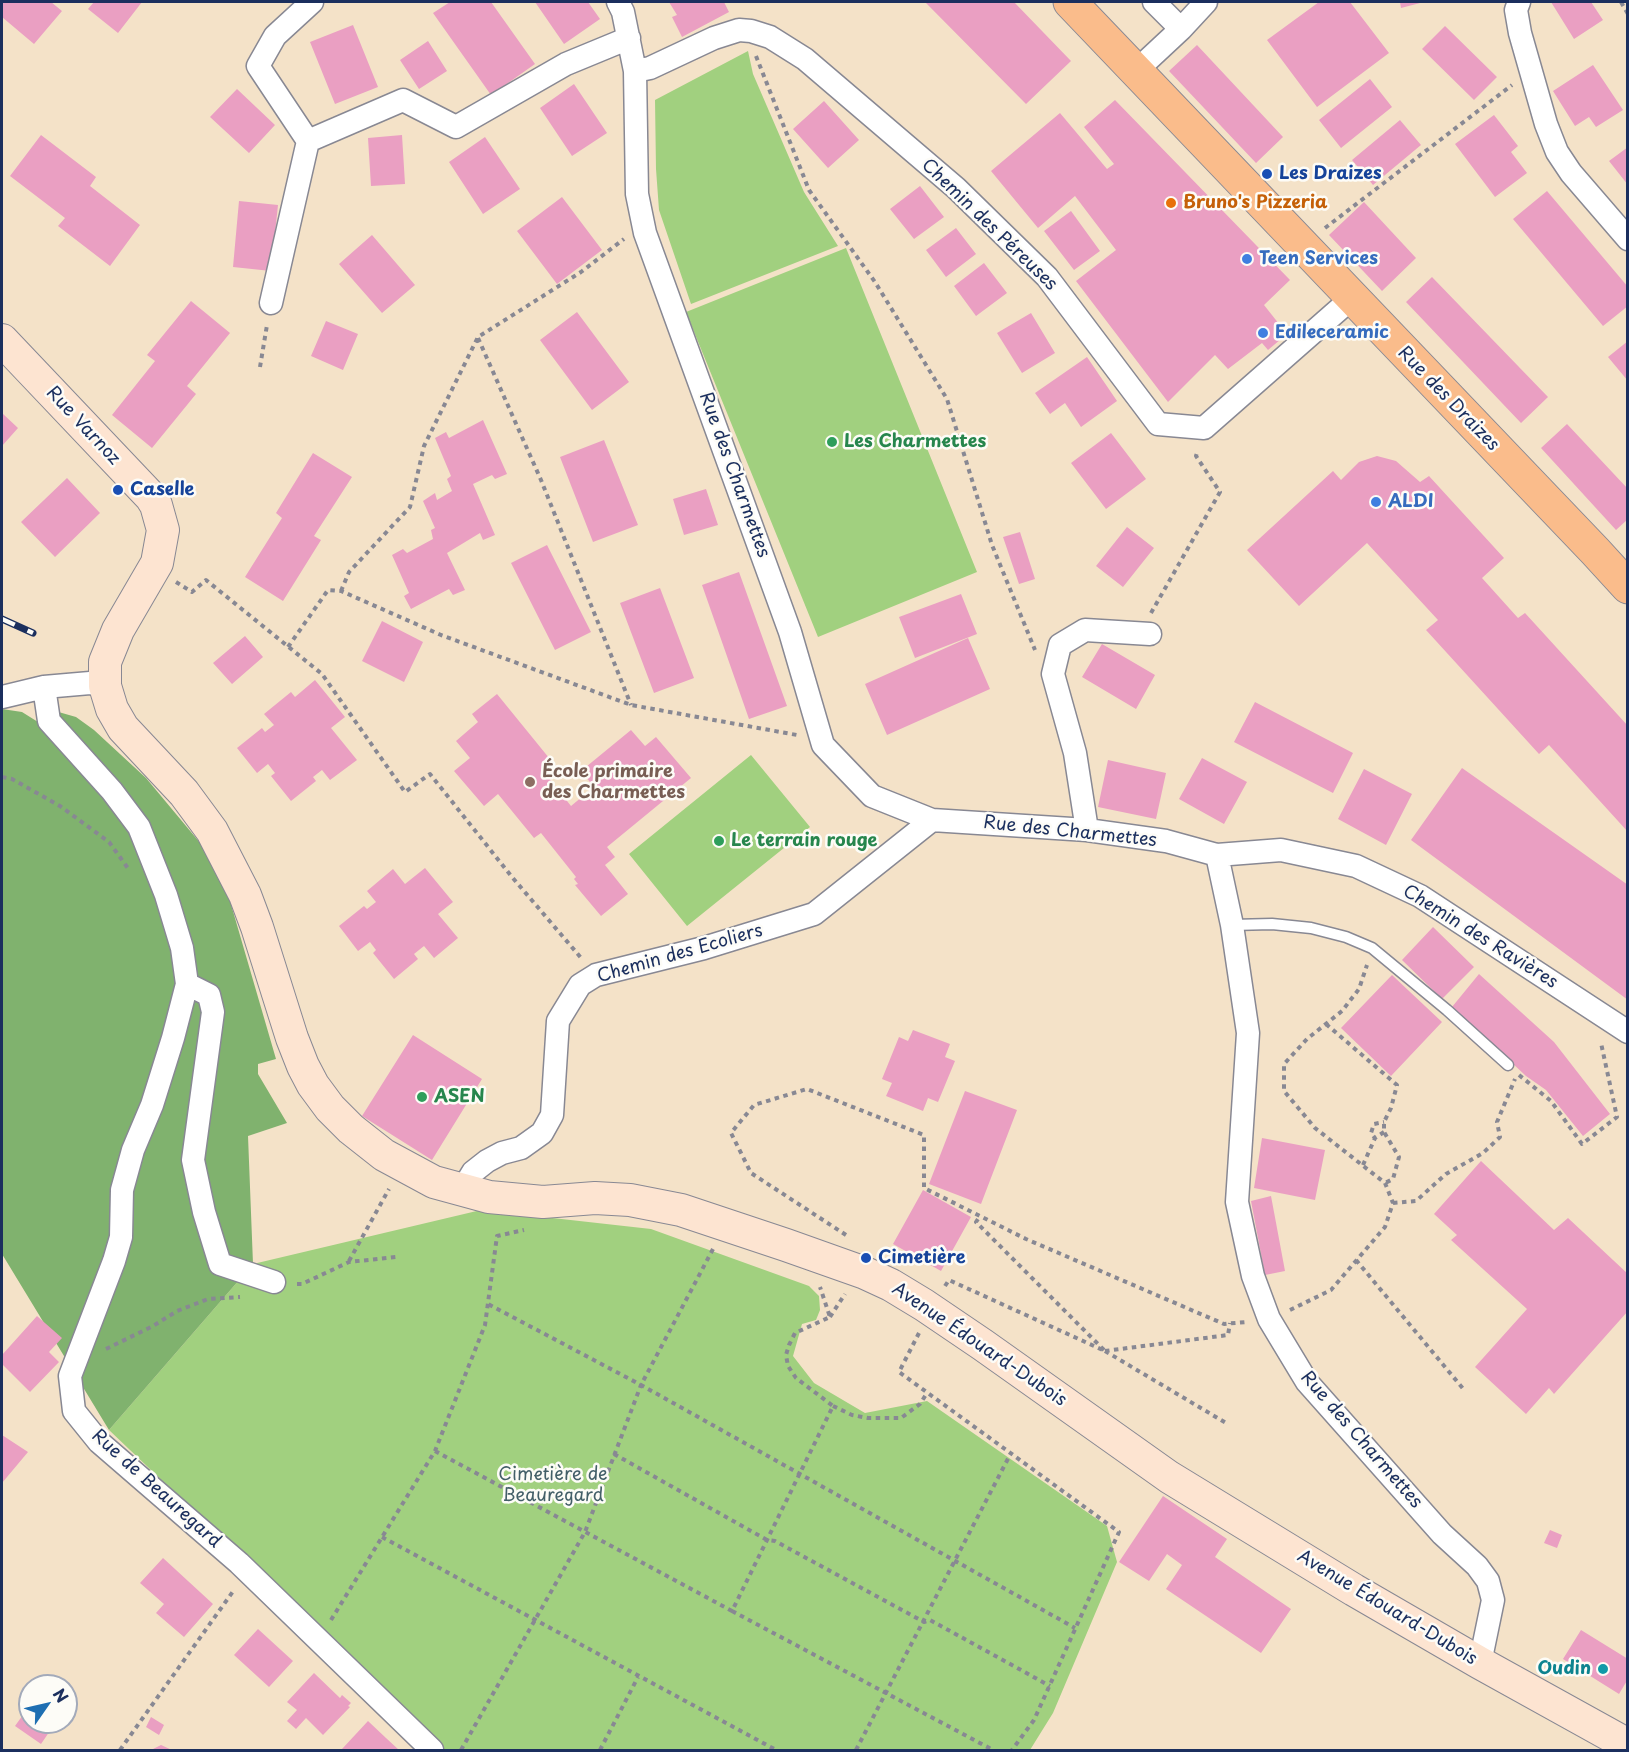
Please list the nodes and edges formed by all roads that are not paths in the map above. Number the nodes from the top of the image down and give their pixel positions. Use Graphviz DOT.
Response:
graph roads {
  1 [pos="312,2"];
  2 [pos="618,2"];
  3 [pos="1070,2"];
  4 [pos="1154,2"];
  5 [pos="1206,2"];
  6 [pos="1519,2"];
  7 [pos="1181,29"];
  8 [pos="629,38"];
  9 [pos="1137,70"];
  10 [pos="635,71"];
  11 [pos="308,141"];
  12 [pos="1628,239"];
  13 [pos="1352,298"];
  14 [pos="271,303"];
  15 [pos="2,340"];
  16 [pos="1628,587"];
  17 [pos="1150,634"];
  18 [pos="105,686"];
  19 [pos="44,687"];
  20 [pos="2,698"];
  21 [pos="932,820"];
  22 [pos="1087,830"];
  23 [pos="1217,855"];
  24 [pos="1232,925"];
  25 [pos="187,984"];
  26 [pos="1628,1032"];
  27 [pos="1508,1065"];
  28 [pos="462,1190"];
  29 [pos="274,1282"];
  30 [pos="1480,1663"];
  31 [pos="1628,1745"];
  32 [pos="432,1750"];
  1 -- 11 [label="street"];
  2 -- 8 [label="street, Rue des Charmettes"];
  3 -- 9 [label="main road, Rue des Draizes"];
  4 -- 7 [label="street"];
  5 -- 7 [label="street"];
  6 -- 12 [label="street"];
  7 -- 9 [label="street"];
  8 -- 10 [label="street, Rue des Charmettes"];
  8 -- 11 [label="street"];
  9 -- 13 [label="main road, Rue des Draizes"];
  10 -- 13 [label="street, Chemin des Péreuses"];
  10 -- 21 [label="street, Rue des Charmettes"];
  11 -- 14 [label="street"];
  13 -- 16 [label="main road, Rue des Draizes"];
  15 -- 18 [label="street, Rue Varnoz"];
  17 -- 22 [label="street"];
  18 -- 19 [label="street"];
  18 -- 28 [label="street, Avenue Édouard-Dubois"];
  19 -- 20 [label="street"];
  19 -- 25 [label="street"];
  21 -- 22 [label="street, Rue des Charmettes"];
  21 -- 28 [label="street, Chemin des Ecoliers"];
  22 -- 23 [label="street, Rue des Charmettes"];
  23 -- 24 [label="street, Rue des Charmettes"];
  23 -- 26 [label="street, Chemin des Ravières"];
  24 -- 27 [label="lane"];
  24 -- 30 [label="street, Rue des Charmettes"];
  25 -- 29 [label="street"];
  25 -- 32 [label="street, Rue de Beauregard"];
  28 -- 30 [label="street, Avenue Édouard-Dubois"];
  30 -- 31 [label="street, Avenue Édouard-Dubois"];
}
